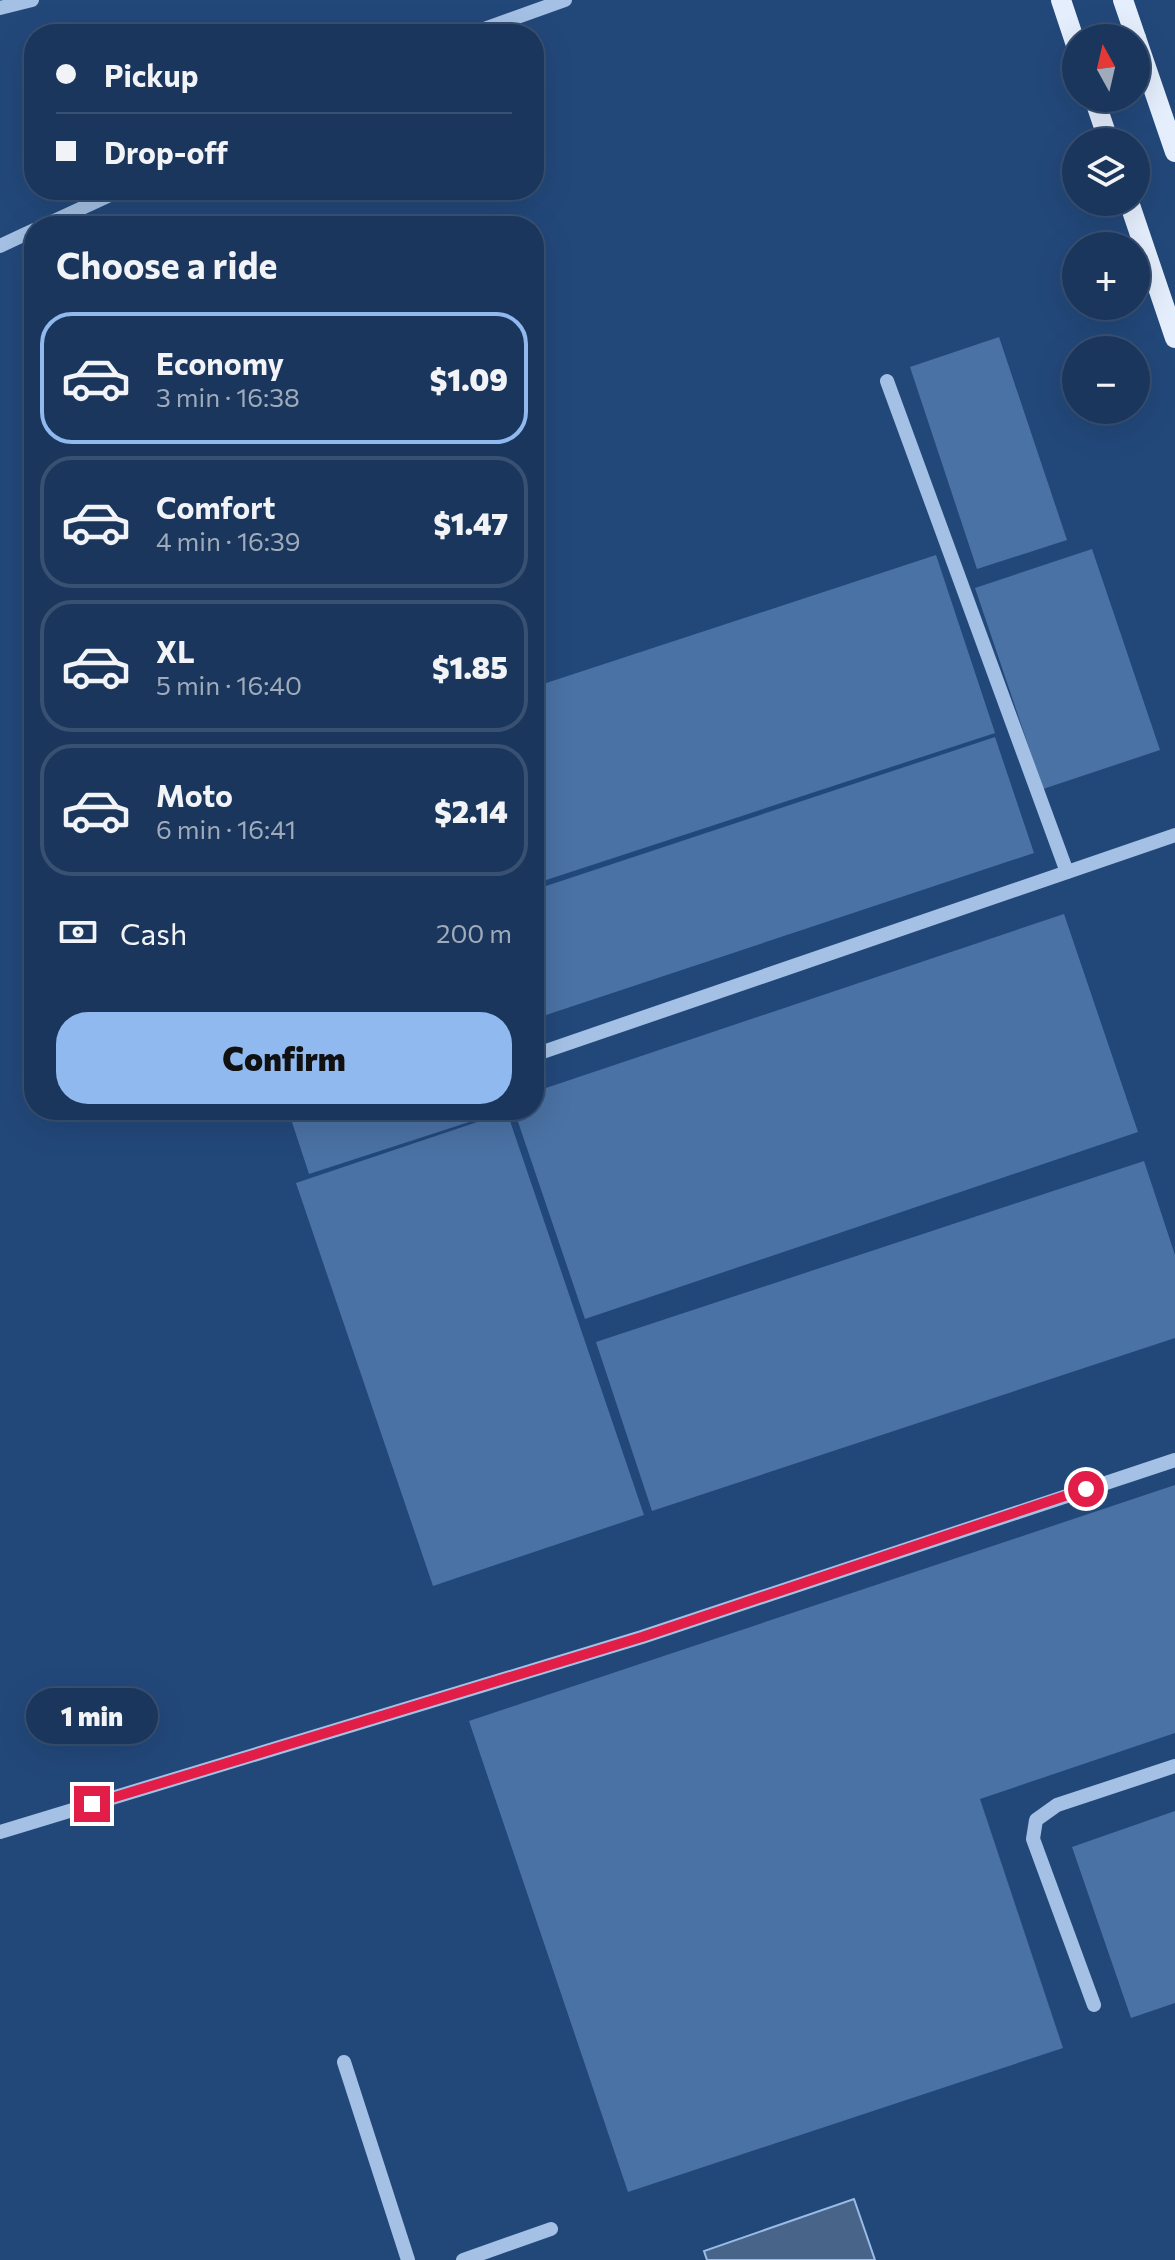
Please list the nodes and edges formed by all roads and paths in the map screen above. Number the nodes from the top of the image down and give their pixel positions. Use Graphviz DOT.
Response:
graph roads {
  1 [pos="32,0"];
  2 [pos="565,0"];
  3 [pos="1061,0"];
  4 [pos="1123,0"];
  5 [pos="0,8"];
  6 [pos="498,24"];
  7 [pos="1069,24"];
  8 [pos="1131,24"];
  9 [pos="1150,79"];
  10 [pos="1175,152"];
  11 [pos="99,200"];
  12 [pos="65,216"];
  13 [pos="1134,216"];
  14 [pos="24,235"];
  15 [pos="0,246"];
  16 [pos="1175,338"];
  17 [pos="887,381"];
  18 [pos="1175,835"];
  19 [pos="1067,872"];
  20 [pos="544,1052"];
  21 [pos="1175,1460"];
  22 [pos="1175,1766"];
  23 [pos="0,1832"];
  24 [pos="1094,2005"];
  25 [pos="344,2062"];
  26 [pos="551,2229"];
  27 [pos="408,2260"];
  28 [pos="463,2260"];
  1 -- 5 [label="street"];
  2 -- 6 [label="street"];
  3 -- 7 [label="main road"];
  4 -- 8 [label="main road"];
  9 -- 10 [label="main road"];
  11 -- 12 [label="street"];
  13 -- 16 [label="main road"];
  14 -- 15 [label="street"];
  17 -- 19 [label="street"];
  18 -- 19 [label="street"];
  19 -- 20 [label="street"];
  21 -- 23 [label="street"];
  22 -- 24 [label="street"];
  25 -- 27 [label="street"];
  26 -- 28 [label="street"];
}
